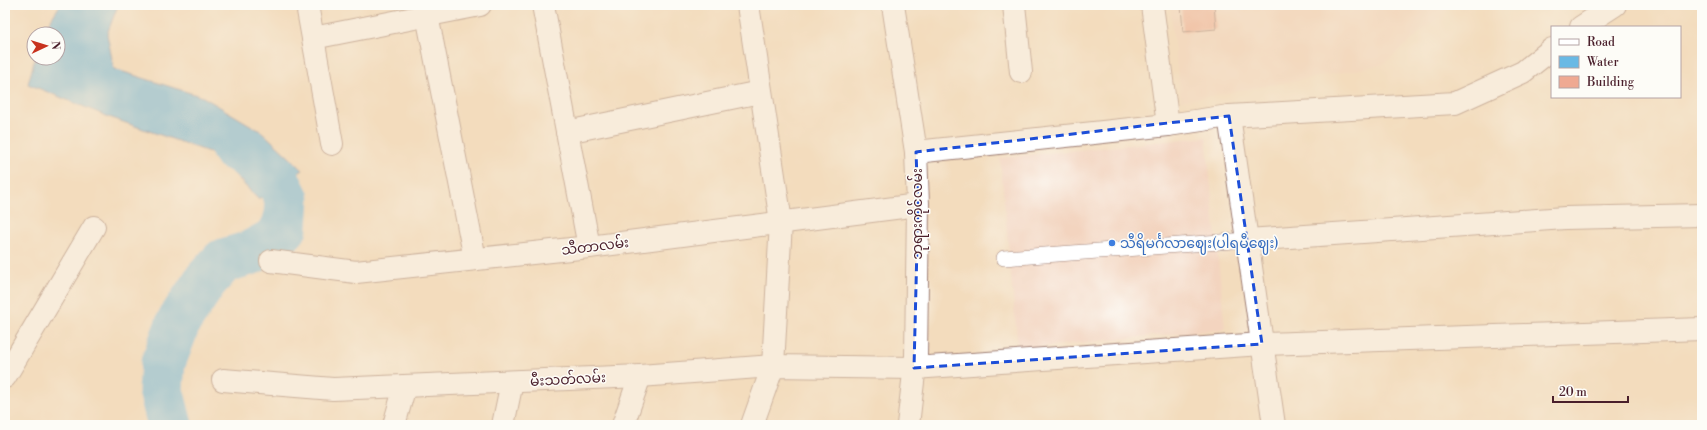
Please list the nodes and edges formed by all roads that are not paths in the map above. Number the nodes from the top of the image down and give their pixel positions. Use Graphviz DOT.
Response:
graph roads {
  1 [pos="307,5"];
  2 [pos="480,5"];
  3 [pos="543,5"];
  4 [pos="748,5"];
  5 [pos="893,5"];
  6 [pos="1014,5"];
  7 [pos="1152,5"];
  8 [pos="1615,5"];
  9 [pos="426,10"];
  10 [pos="1583,26"];
  11 [pos="313,38"];
  12 [pos="1551,50"];
  13 [pos="1022,72"];
  14 [pos="760,92"];
  15 [pos="1229,116"];
  16 [pos="1168,125"];
  17 [pos="567,132"];
  18 [pos="332,144"];
  19 [pos="916,152"];
  20 [pos="918,205"];
  21 [pos="1702,215"];
  22 [pos="781,222"];
  23 [pos="94,228"];
  24 [pos="1247,240"];
  25 [pos="589,247"];
  26 [pos="1004,258"];
  27 [pos="475,259"];
  28 [pos="271,261"];
  29 [pos="1702,329"];
  30 [pos="1262,344"];
  31 [pos="773,366"];
  32 [pos="914,368"];
  33 [pos="640,376"];
  34 [pos="5,377"];
  35 [pos="223,380"];
  36 [pos="512,382"];
  37 [pos="405,386"];
  38 [pos="394,425"];
  39 [pos="503,425"];
  40 [pos="623,425"];
  41 [pos="752,425"];
  42 [pos="908,425"];
  43 [pos="1274,425"];
  1 -- 11 [label="street"];
  2 -- 9 [label="street"];
  3 -- 17 [label="street"];
  4 -- 14 [label="street"];
  5 -- 19 [label="street, ဘုရားကိုင်လမ်း"];
  6 -- 13 [label="street"];
  7 -- 16 [label="street"];
  8 -- 10 [label="street"];
  9 -- 11 [label="street"];
  9 -- 27 [label="street"];
  11 -- 18 [label="street"];
  12 -- 15 [label="street"];
  14 -- 17 [label="street"];
  14 -- 22 [label="street"];
  15 -- 16 [label="street"];
  15 -- 24 [label="street"];
  16 -- 19 [label="street"];
  17 -- 25 [label="street"];
  19 -- 20 [label="street, ဘုရားကိုင်လမ်း"];
  20 -- 22 [label="street, သီတာလမ်း"];
  20 -- 32 [label="street, ဘုရားကိုင်လမ်း"];
  21 -- 24 [label="street"];
  22 -- 25 [label="street, သီတာလမ်း"];
  22 -- 31 [label="street"];
  23 -- 34 [label="street"];
  24 -- 26 [label="lane"];
  24 -- 30 [label="street"];
  25 -- 27 [label="street, သီတာလမ်း"];
  27 -- 28 [label="street, သီတာလမ်း"];
  29 -- 30 [label="street, မီးသတ်လမ်း"];
  30 -- 32 [label="street, မီးသတ်လမ်း"];
  30 -- 43 [label="street"];
  31 -- 32 [label="street, မီးသတ်လမ်း"];
  31 -- 33 [label="street, မီးသတ်လမ်း"];
  31 -- 41 [label="street"];
  32 -- 42 [label="street, ဘုရားကိုင်လမ်း"];
  33 -- 36 [label="street, မီးသတ်လမ်း"];
  33 -- 40 [label="street"];
  35 -- 37 [label="street, မီးသတ်လမ်း"];
  36 -- 37 [label="street, မီးသတ်လမ်း"];
  36 -- 39 [label="street"];
  37 -- 38 [label="street"];
}
